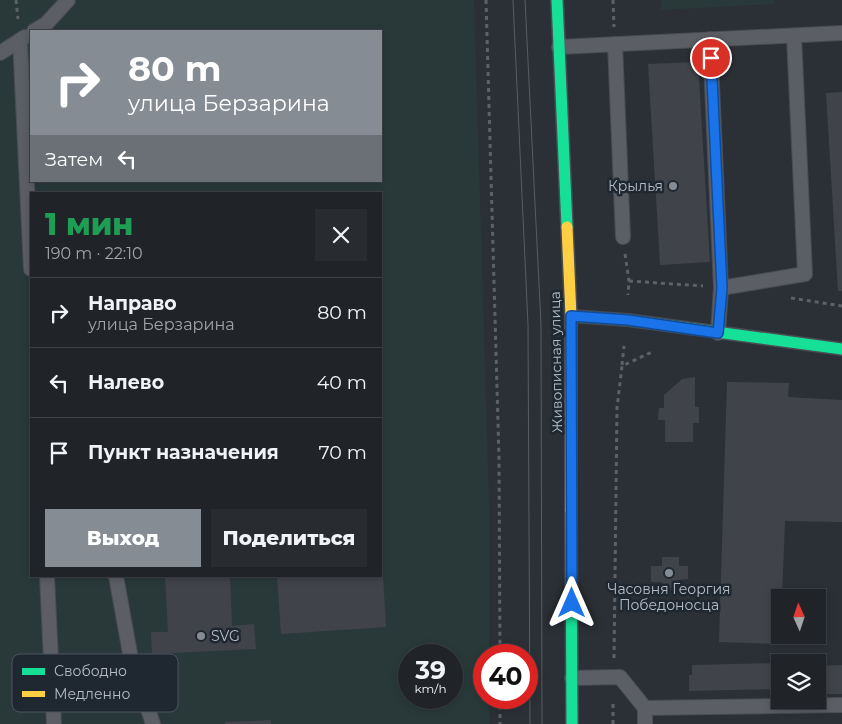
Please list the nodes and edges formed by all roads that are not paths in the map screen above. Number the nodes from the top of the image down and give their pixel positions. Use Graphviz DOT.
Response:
graph roads {
  1 [pos="68,0"];
  2 [pos="557,0"];
  3 [pos="36,30"];
  4 [pos="842,33"];
  5 [pos="28,35"];
  6 [pos="794,36"];
  7 [pos="710,39"];
  8 [pos="615,44"];
  9 [pos="559,47"];
  10 [pos="0,53"];
  11 [pos="30,192"];
  12 [pos="623,237"];
  13 [pos="722,288"];
  14 [pos="571,316"];
  15 [pos="718,333"];
  16 [pos="842,349"];
  17 [pos="47,577"];
  18 [pos="116,577"];
  19 [pos="51,654"];
  20 [pos="131,654"];
  21 [pos="572,678"];
  22 [pos="842,706"];
  23 [pos="645,708"];
  24 [pos="149,712"];
  25 [pos="153,724"];
  26 [pos="572,724"];
  27 [pos="645,724"];
  1 -- 3 [label="lane"];
  2 -- 9 [label="street, Живописная улица"];
  4 -- 6 [label="lane"];
  5 -- 10 [label="lane"];
  5 -- 11 [label="lane"];
  6 -- 7 [label="lane"];
  6 -- 13 [label="lane"];
  7 -- 8 [label="lane"];
  7 -- 13 [label="lane"];
  8 -- 9 [label="lane"];
  8 -- 12 [label="lane"];
  9 -- 14 [label="street, Живописная улица"];
  13 -- 15 [label="lane"];
  14 -- 15 [label="street"];
  14 -- 21 [label="street, Живописная улица"];
  15 -- 16 [label="street"];
  17 -- 19 [label="lane"];
  18 -- 20 [label="lane"];
  21 -- 23 [label="lane"];
  21 -- 26 [label="street, Живописная улица"];
  22 -- 23 [label="lane"];
  23 -- 27 [label="lane"];
  24 -- 25 [label="lane"];
}
